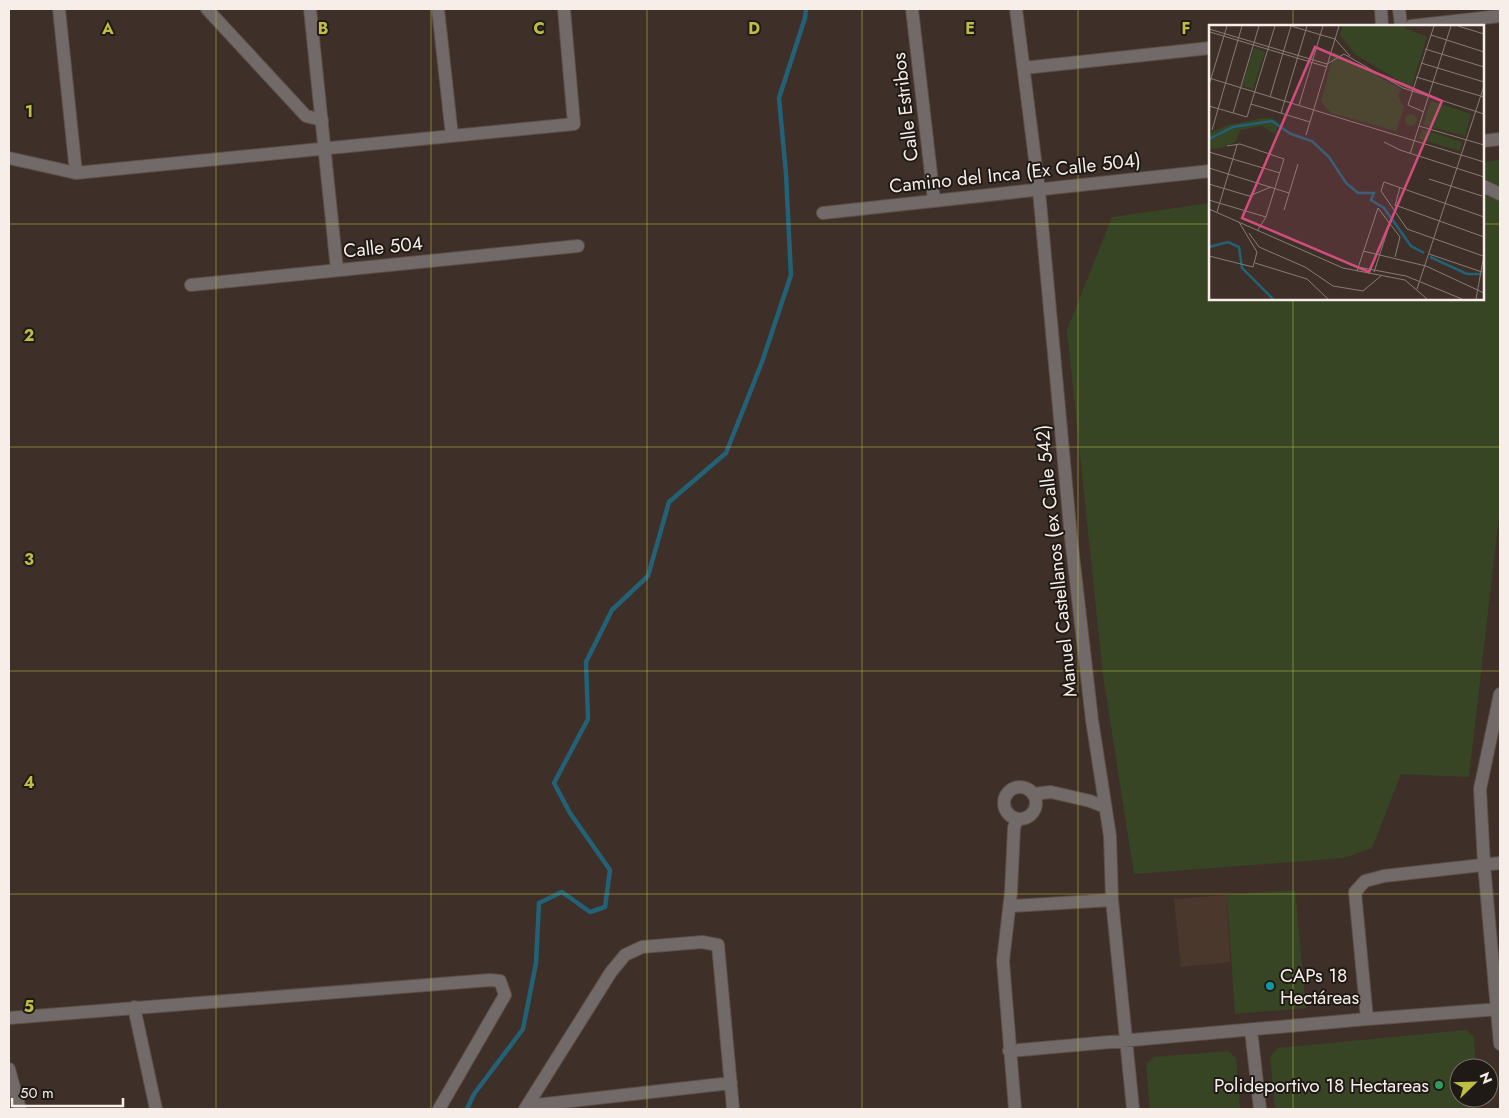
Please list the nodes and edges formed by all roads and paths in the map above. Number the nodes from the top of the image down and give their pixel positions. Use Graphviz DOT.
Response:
graph roads {
  1 [pos="59,9"];
  2 [pos="207,9"];
  3 [pos="310,9"];
  4 [pos="438,9"];
  5 [pos="564,9"];
  6 [pos="912,9"];
  7 [pos="1016,9"];
  8 [pos="1380,9"];
  9 [pos="1399,9"];
  10 [pos="1500,16"];
  11 [pos="1382,25"];
  12 [pos="1400,25"];
  13 [pos="1420,25"];
  14 [pos="1209,48"];
  15 [pos="1024,68"];
  16 [pos="322,120"];
  17 [pos="452,136"];
  18 [pos="1500,139"];
  19 [pos="1484,141"];
  20 [pos="325,148"];
  21 [pos="9,158"];
  22 [pos="1209,171"];
  23 [pos="76,173"];
  24 [pos="1484,186"];
  25 [pos="1039,191"];
  26 [pos="1500,194"];
  27 [pos="934,200"];
  28 [pos="823,213"];
  29 [pos="578,246"];
  30 [pos="337,270"];
  31 [pos="191,285"];
  32 [pos="1500,694"];
  33 [pos="1033,794"];
  34 [pos="1105,807"];
  35 [pos="1017,819"];
  36 [pos="1500,863"];
  37 [pos="1484,864"];
  38 [pos="1112,900"];
  39 [pos="1010,906"];
  40 [pos="134,1007"];
  41 [pos="1499,1009"];
  42 [pos="9,1018"];
  43 [pos="1367,1019"];
  44 [pos="1251,1030"];
  45 [pos="1127,1041"];
  46 [pos="1500,1044"];
  47 [pos="1009,1051"];
  48 [pos="9,1069"];
  49 [pos="731,1083"];
  50 [pos="579,1104"];
  51 [pos="526,1107"];
  52 [pos="20,1109"];
  53 [pos="156,1109"];
  54 [pos="438,1109"];
  55 [pos="733,1109"];
  56 [pos="1015,1109"];
  57 [pos="1133,1109"];
  58 [pos="1260,1109"];
  1 -- 23 [label="street"];
  2 -- 16 [label="street"];
  3 -- 16 [label="street"];
  4 -- 17 [label="street"];
  5 -- 17 [label="street"];
  6 -- 27 [label="street, Calle Estribos"];
  7 -- 15 [label="street, Manuel Castellanos (ex Calle 542)"];
  8 -- 11 [label="street"];
  9 -- 12 [label="street"];
  10 -- 13 [label="street"];
  14 -- 15 [label="street"];
  15 -- 25 [label="street, Manuel Castellanos (ex Calle 542)"];
  16 -- 20 [label="street"];
  17 -- 20 [label="street"];
  18 -- 19 [label="street"];
  20 -- 23 [label="street"];
  20 -- 30 [label="street"];
  21 -- 23 [label="street"];
  22 -- 25 [label="street, Camino del Inca (Ex Calle 504)"];
  24 -- 26 [label="street"];
  25 -- 27 [label="street, Camino del Inca (Ex Calle 504)"];
  25 -- 34 [label="street, Manuel Castellanos (ex Calle 542)"];
  27 -- 28 [label="street, Camino del Inca (Ex Calle 504)"];
  29 -- 30 [label="street, Calle 504"];
  30 -- 31 [label="street, Calle 504"];
  32 -- 37 [label="street"];
  33 -- 34 [label="street"];
  33 -- 35 [label="street"];
  33 -- 35 [label="street"];
  34 -- 38 [label="street, Manuel Castellanos (ex Calle 542)"];
  35 -- 39 [label="street"];
  36 -- 37 [label="street"];
  37 -- 41 [label="street"];
  37 -- 43 [label="street"];
  38 -- 39 [label="street"];
  38 -- 45 [label="street, Manuel Castellanos (ex Calle 542)"];
  39 -- 47 [label="street"];
  40 -- 42 [label="street"];
  40 -- 53 [label="street"];
  40 -- 54 [label="street"];
  41 -- 43 [label="street"];
  41 -- 46 [label="street"];
  43 -- 44 [label="street"];
  44 -- 45 [label="street"];
  44 -- 58 [label="street"];
  45 -- 47 [label="street"];
  45 -- 57 [label="street, Manuel Castellanos (ex Calle 542)"];
  47 -- 56 [label="street"];
  48 -- 52 [label="street"];
  49 -- 50 [label="street"];
  49 -- 51 [label="street"];
  49 -- 55 [label="street"];
  50 -- 51 [label="street"];
}
